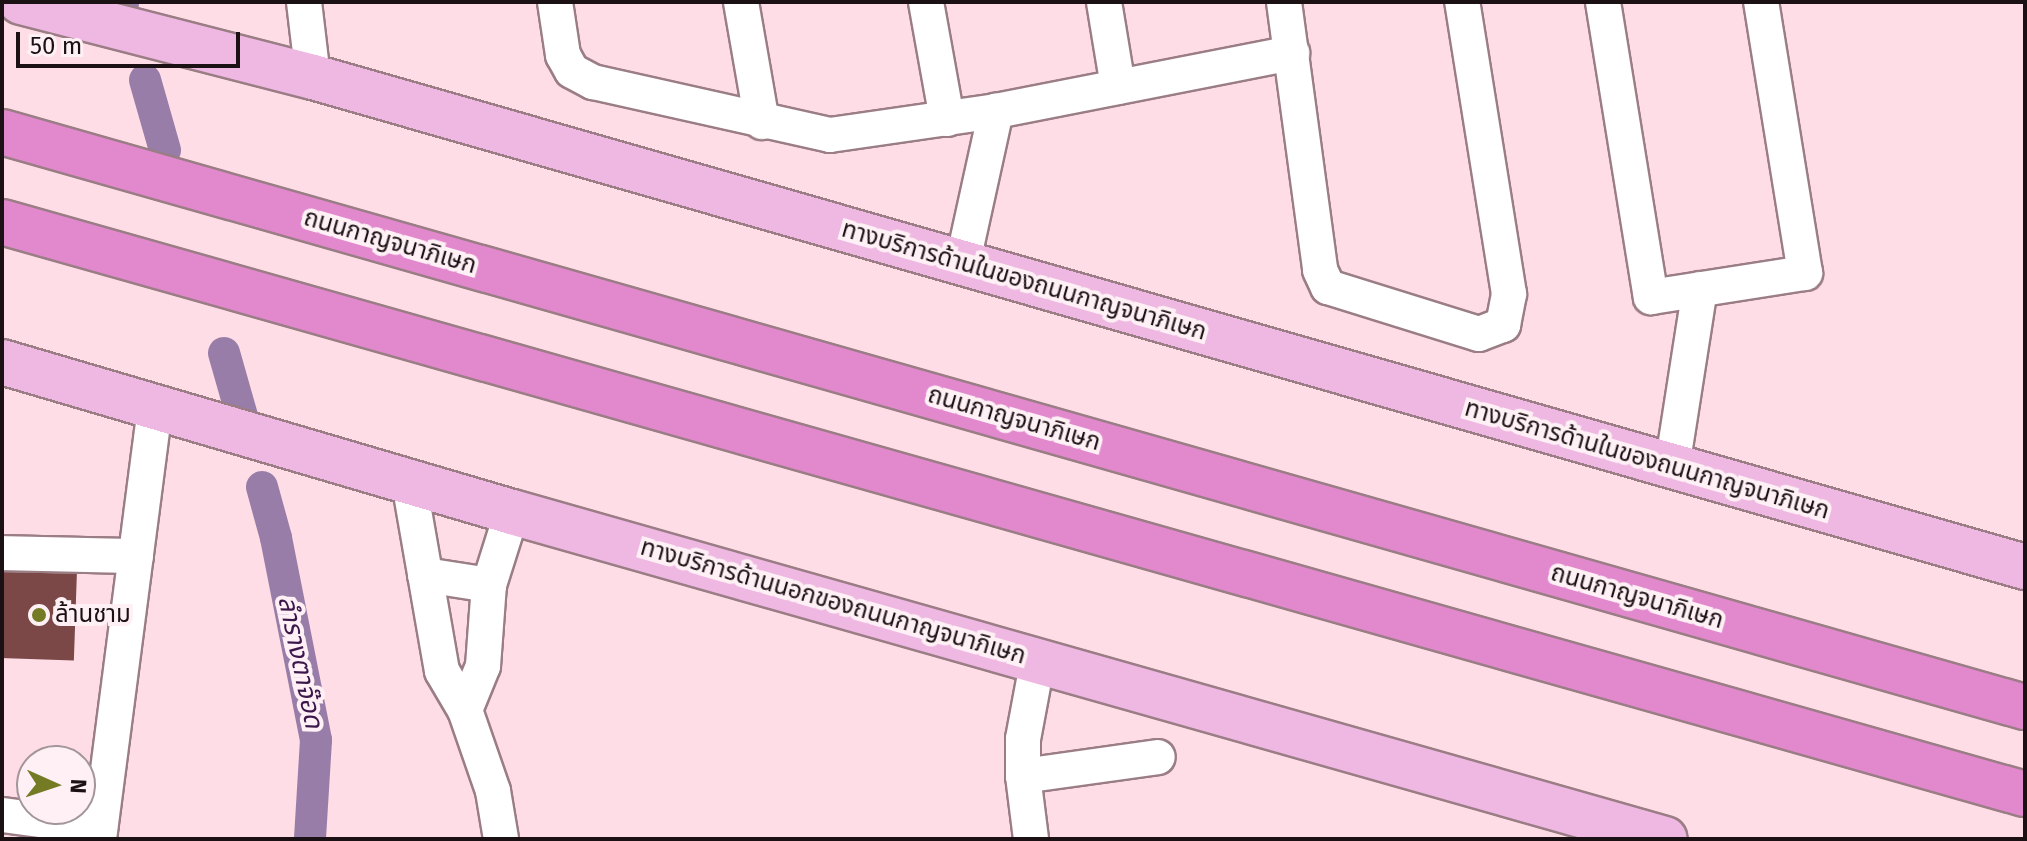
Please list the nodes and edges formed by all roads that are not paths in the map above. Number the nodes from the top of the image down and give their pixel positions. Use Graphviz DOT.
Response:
graph roads {
  1 [pos="21,2"];
  2 [pos="304,2"];
  3 [pos="555,2"];
  4 [pos="741,2"];
  5 [pos="926,2"];
  6 [pos="1104,2"];
  7 [pos="1284,2"];
  8 [pos="1462,2"];
  9 [pos="1603,2"];
  10 [pos="1761,2"];
  11 [pos="1292,53"];
  12 [pos="313,77"];
  13 [pos="1118,87"];
  14 [pos="996,111"];
  15 [pos="947,119"];
  16 [pos="762,122"];
  17 [pos="2,132"];
  18 [pos="2,222"];
  19 [pos="963,261"];
  20 [pos="1700,289"];
  21 [pos="2,362"];
  22 [pos="155,405"];
  23 [pos="1672,467"];
  24 [pos="409,482"];
  25 [pos="512,512"];
  26 [pos="2,553"];
  27 [pos="136,556"];
  28 [pos="2025,567"];
  29 [pos="425,575"];
  30 [pos="489,585"];
  31 [pos="1038,659"];
  32 [pos="2025,707"];
  33 [pos="465,710"];
  34 [pos="1158,757"];
  35 [pos="1023,776"];
  36 [pos="2025,794"];
  37 [pos="2,815"];
  38 [pos="100,834"];
  39 [pos="1647,836"];
  40 [pos="501,839"];
  41 [pos="1031,839"];
  1 -- 12 [label="main road, ทางบริการด้านในของถนนกาญจนาภิเษก"];
  2 -- 12 [label="street"];
  3 -- 16 [label="street"];
  4 -- 16 [label="street"];
  5 -- 15 [label="street"];
  6 -- 13 [label="street"];
  7 -- 11 [label="street"];
  8 -- 11 [label="street"];
  9 -- 20 [label="street"];
  10 -- 20 [label="street"];
  11 -- 13 [label="street"];
  12 -- 19 [label="main road, ทางบริการด้านในของถนนกาญจนาภิเษก"];
  13 -- 14 [label="street"];
  14 -- 15 [label="street"];
  14 -- 19 [label="street"];
  15 -- 16 [label="street"];
  17 -- 32 [label="highway, ถนนกาญจนาภิเษก"];
  18 -- 36 [label="highway"];
  19 -- 23 [label="main road, ทางบริการด้านในของถนนกาญจนาภิเษก"];
  20 -- 23 [label="street"];
  21 -- 22 [label="main road, ทางบริการด้านนอกของถนนกาญจนาภิเษก"];
  22 -- 24 [label="main road, ทางบริการด้านนอกของถนนกาญจนาภิเษก"];
  22 -- 27 [label="street"];
  23 -- 28 [label="main road, ทางบริการด้านในของถนนกาญจนาภิเษก"];
  24 -- 25 [label="main road, ทางบริการด้านนอกของถนนกาญจนาภิเษก"];
  24 -- 29 [label="street"];
  25 -- 30 [label="street"];
  25 -- 31 [label="main road, ทางบริการด้านนอกของถนนกาญจนาภิเษก"];
  26 -- 27 [label="street"];
  27 -- 38 [label="street"];
  29 -- 30 [label="street"];
  29 -- 33 [label="street"];
  30 -- 33 [label="street"];
  31 -- 35 [label="street"];
  31 -- 39 [label="main road, ทางบริการด้านนอกของถนนกาญจนาภิเษก"];
  33 -- 40 [label="street"];
  34 -- 35 [label="street"];
  35 -- 41 [label="street"];
  37 -- 38 [label="street"];
}
